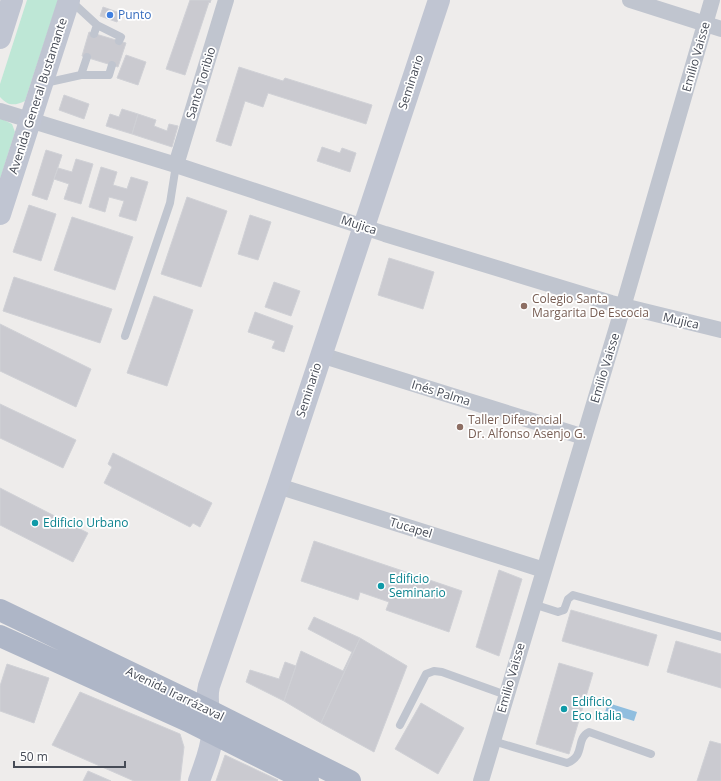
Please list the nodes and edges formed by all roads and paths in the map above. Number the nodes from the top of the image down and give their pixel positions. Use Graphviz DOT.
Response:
graph roads {
  1 [pos="12,0"];
  2 [pos="70,0"];
  3 [pos="226,0"];
  4 [pos="439,0"];
  5 [pos="630,0"];
  6 [pos="712,0"];
  7 [pos="705,25"];
  8 [pos="721,29"];
  9 [pos="0,38"];
  10 [pos="119,42"];
  11 [pos="87,57"];
  12 [pos="112,65"];
  13 [pos="81,75"];
  14 [pos="42,83"];
  15 [pos="0,110"];
  16 [pos="30,121"];
  17 [pos="176,165"];
  18 [pos="0,214"];
  19 [pos="363,227"];
  20 [pos="623,307"];
  21 [pos="721,330"];
  22 [pos="125,336"];
  23 [pos="321,355"];
  24 [pos="584,437"];
  25 [pos="278,486"];
  26 [pos="544,570"];
  27 [pos="533,604"];
  28 [pos="0,610"];
  29 [pos="0,636"];
  30 [pos="721,637"];
  31 [pos="506,695"];
  32 [pos="208,710"];
  33 [pos="400,725"];
  34 [pos="212,733"];
  35 [pos="493,742"];
  36 [pos="651,754"];
  37 [pos="199,781"];
  38 [pos="308,781"];
  39 [pos="350,781"];
  40 [pos="481,781"];
  1 -- 9 [label="street"];
  2 -- 10 [label="lane"];
  2 -- 14 [label="street, Avenida General Bustamante"];
  3 -- 17 [label="street, Santo Toribio"];
  4 -- 19 [label="street, Seminario"];
  5 -- 7 [label="street"];
  6 -- 7 [label="street, Emilio Vaisse"];
  7 -- 8 [label="street"];
  7 -- 20 [label="street, Emilio Vaisse"];
  11 -- 13 [label="lane"];
  12 -- 13 [label="lane"];
  13 -- 14 [label="lane"];
  14 -- 16 [label="street, Avenida General Bustamante"];
  15 -- 16 [label="street, Mujica"];
  16 -- 17 [label="street, Mujica"];
  16 -- 18 [label="street, Avenida General Bustamante"];
  17 -- 19 [label="street, Mujica"];
  17 -- 22 [label="lane"];
  19 -- 20 [label="street, Mujica"];
  19 -- 23 [label="street, Seminario"];
  20 -- 21 [label="street, Mujica"];
  20 -- 24 [label="street, Emilio Vaisse"];
  23 -- 24 [label="street, Inés Palma"];
  23 -- 25 [label="street, Seminario"];
  24 -- 26 [label="street, Emilio Vaisse"];
  25 -- 26 [label="street, Tucapel"];
  25 -- 32 [label="street, Seminario"];
  26 -- 27 [label="street, Emilio Vaisse"];
  27 -- 30 [label="lane"];
  27 -- 31 [label="street, Emilio Vaisse"];
  28 -- 32 [label="main road, Avenida Irarrázaval"];
  29 -- 34 [label="main road, Avenida Irarrázaval"];
  31 -- 33 [label="lane"];
  31 -- 35 [label="street, Emilio Vaisse"];
  32 -- 34 [label="street, Seminario"];
  32 -- 39 [label="main road, Avenida Irarrázaval"];
  34 -- 37 [label="street, Seminario"];
  34 -- 38 [label="main road, Avenida Irarrázaval"];
  35 -- 36 [label="lane"];
  35 -- 40 [label="street, Emilio Vaisse"];
}
